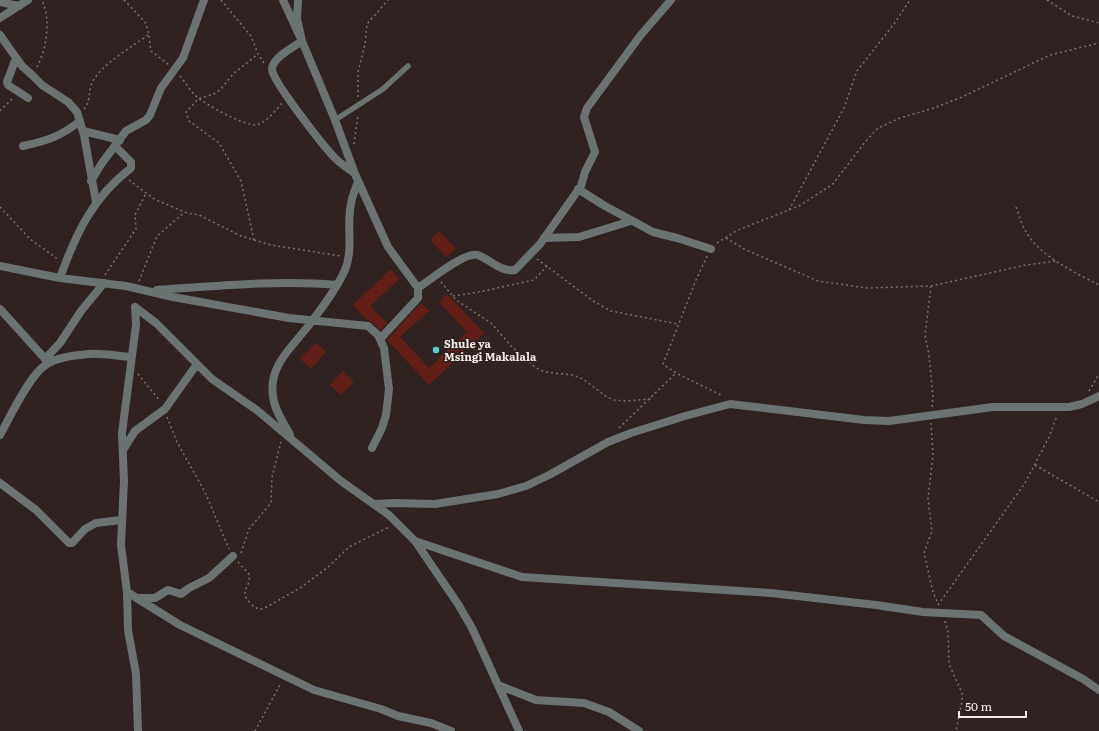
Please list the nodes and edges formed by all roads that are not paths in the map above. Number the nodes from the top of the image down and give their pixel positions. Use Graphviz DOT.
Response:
graph roads {
  1 [pos="28,0"];
  2 [pos="204,0"];
  3 [pos="283,0"];
  4 [pos="298,0"];
  5 [pos="670,0"];
  6 [pos="0,2"];
  7 [pos="20,6"];
  8 [pos="0,18"];
  9 [pos="0,35"];
  10 [pos="302,41"];
  11 [pos="16,58"];
  12 [pos="408,66"];
  13 [pos="28,98"];
  14 [pos="79,118"];
  15 [pos="336,120"];
  16 [pos="83,131"];
  17 [pos="118,143"];
  18 [pos="23,146"];
  19 [pos="357,177"];
  20 [pos="91,181"];
  21 [pos="578,189"];
  22 [pos="96,202"];
  23 [pos="631,221"];
  24 [pos="544,238"];
  25 [pos="711,249"];
  26 [pos="0,266"];
  27 [pos="60,278"];
  28 [pos="102,283"];
  29 [pos="337,285"];
  30 [pos="418,288"];
  31 [pos="148,291"];
  32 [pos="0,309"];
  33 [pos="312,321"];
  34 [pos="380,339"];
  35 [pos="131,356"];
  36 [pos="46,361"];
  37 [pos="197,364"];
  38 [pos="1099,396"];
  39 [pos="0,435"];
  40 [pos="293,441"];
  41 [pos="372,448"];
  42 [pos="122,451"];
  43 [pos="0,483"];
  44 [pos="374,504"];
  45 [pos="121,520"];
  46 [pos="415,541"];
  47 [pos="233,556"];
  48 [pos="128,592"];
  49 [pos="136,598"];
  50 [pos="498,685"];
  51 [pos="1099,690"];
  52 [pos="138,728"];
  53 [pos="146,731"];
  54 [pos="451,731"];
  55 [pos="519,731"];
  56 [pos="639,731"];
  1 -- 7 [label="street"];
  2 -- 17 [label="street"];
  3 -- 10 [label="street"];
  4 -- 10 [label="street"];
  5 -- 21 [label="street"];
  6 -- 7 [label="street"];
  7 -- 8 [label="street"];
  9 -- 11 [label="street"];
  10 -- 15 [label="street"];
  10 -- 19 [label="street"];
  11 -- 13 [label="street"];
  11 -- 14 [label="street"];
  12 -- 15 [label="lane"];
  14 -- 16 [label="street"];
  14 -- 18 [label="street"];
  15 -- 19 [label="street"];
  16 -- 17 [label="street"];
  16 -- 20 [label="street"];
  17 -- 20 [label="street"];
  17 -- 22 [label="street"];
  19 -- 29 [label="street"];
  19 -- 30 [label="street"];
  20 -- 22 [label="street"];
  21 -- 23 [label="street"];
  21 -- 24 [label="street"];
  22 -- 27 [label="street"];
  23 -- 24 [label="street"];
  23 -- 25 [label="street"];
  24 -- 30 [label="street"];
  26 -- 27 [label="street"];
  27 -- 28 [label="street"];
  28 -- 31 [label="street"];
  28 -- 36 [label="street"];
  29 -- 31 [label="street"];
  29 -- 33 [label="street"];
  30 -- 34 [label="street"];
  31 -- 33 [label="street"];
  32 -- 36 [label="street"];
  33 -- 34 [label="street"];
  33 -- 40 [label="street"];
  34 -- 41 [label="street"];
  35 -- 36 [label="street"];
  35 -- 37 [label="street"];
  35 -- 42 [label="street"];
  36 -- 39 [label="street"];
  37 -- 40 [label="street"];
  37 -- 42 [label="street"];
  38 -- 44 [label="street"];
  40 -- 44 [label="street"];
  42 -- 45 [label="street"];
  43 -- 45 [label="street"];
  44 -- 46 [label="street"];
  45 -- 48 [label="street"];
  46 -- 50 [label="street"];
  46 -- 51 [label="street"];
  47 -- 49 [label="street"];
  48 -- 49 [label="street"];
  48 -- 52 [label="street"];
  49 -- 54 [label="street"];
  50 -- 55 [label="street"];
  50 -- 56 [label="street"];
  52 -- 53 [label="street"];
}
